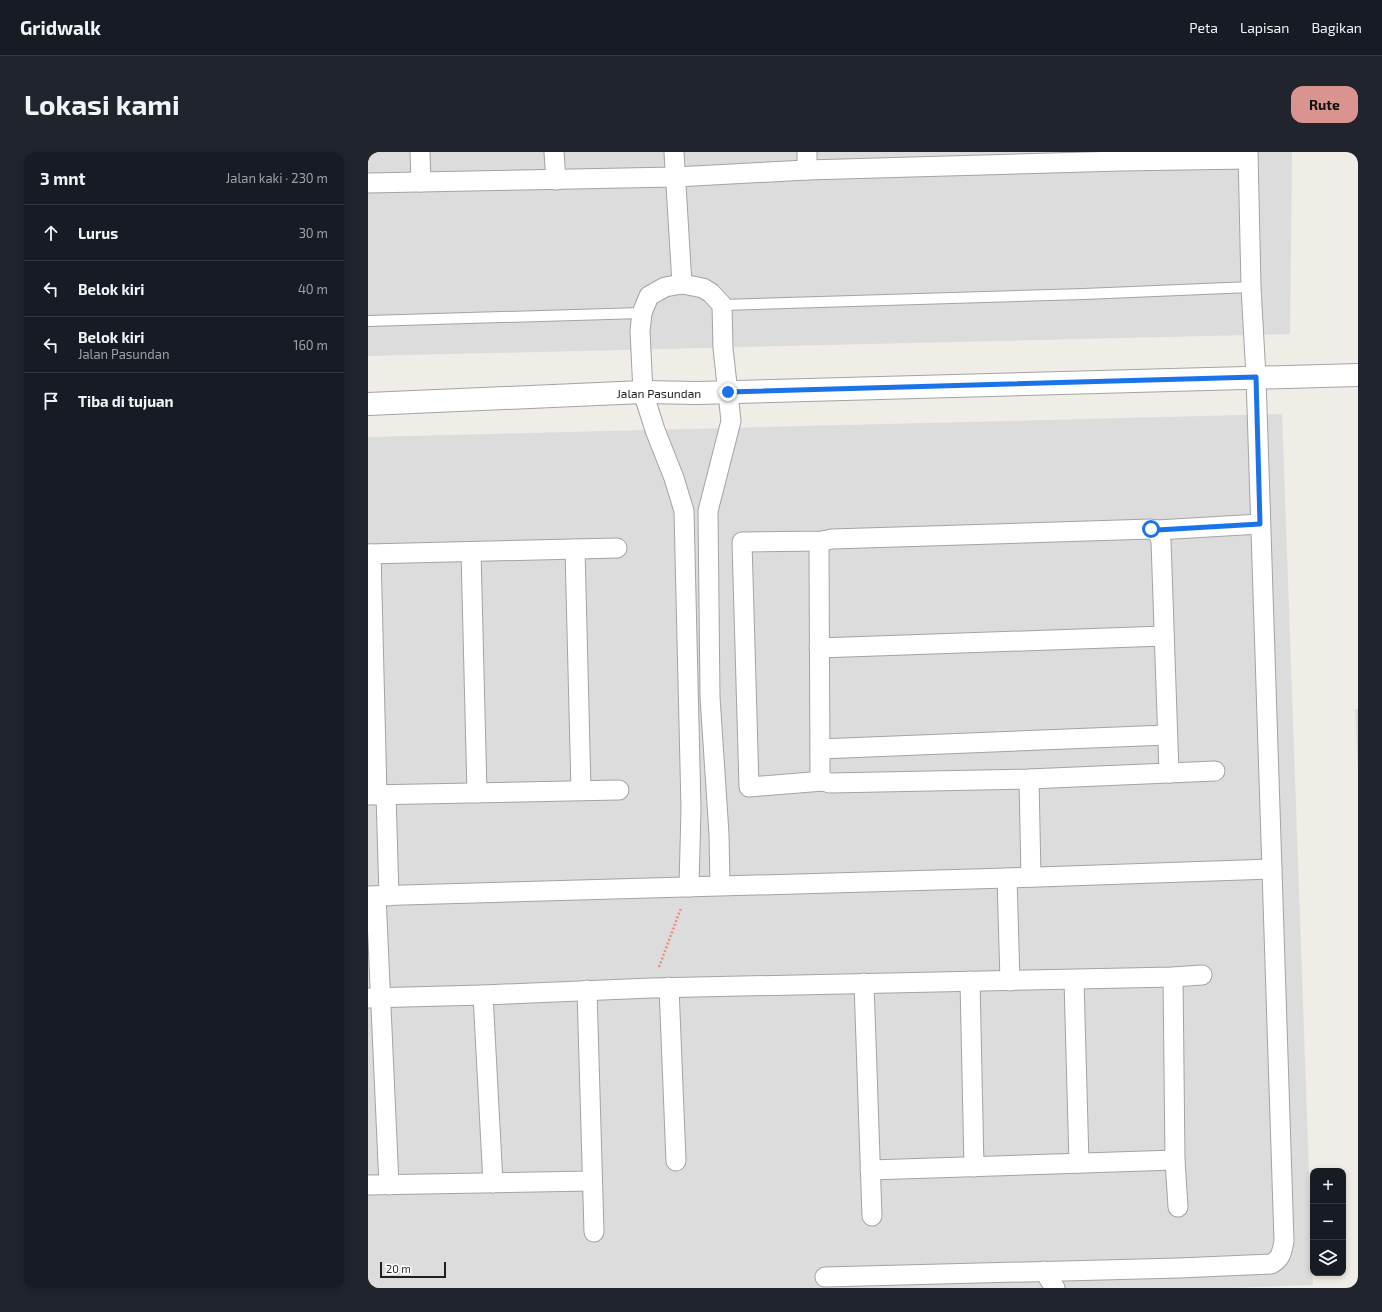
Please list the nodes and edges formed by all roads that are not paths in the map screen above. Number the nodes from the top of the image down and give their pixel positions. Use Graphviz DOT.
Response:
graph roads {
  1 [pos="420,152"];
  2 [pos="554,152"];
  3 [pos="674,152"];
  4 [pos="1248,156"];
  5 [pos="1121,157"];
  6 [pos="807,161"];
  7 [pos="675,177"];
  8 [pos="556,180"];
  9 [pos="421,182"];
  10 [pos="368,183"];
  11 [pos="682,284"];
  12 [pos="1251,287"];
  13 [pos="722,305"];
  14 [pos="642,313"];
  15 [pos="368,321"];
  16 [pos="1358,374"];
  17 [pos="1256,377"];
  18 [pos="643,392"];
  19 [pos="728,392"];
  20 [pos="368,404"];
  21 [pos="1260,524"];
  22 [pos="1157,530"];
  23 [pos="823,541"];
  24 [pos="617,548"];
  25 [pos="575,549"];
  26 [pos="471,552"];
  27 [pos="370,554"];
  28 [pos="1164,636"];
  29 [pos="819,648"];
  30 [pos="1167,735"];
  31 [pos="820,749"];
  32 [pos="1215,771"];
  33 [pos="1169,773"];
  34 [pos="1029,779"];
  35 [pos="823,781"];
  36 [pos="581,790"];
  37 [pos="619,790"];
  38 [pos="477,793"];
  39 [pos="377,795"];
  40 [pos="1272,869"];
  41 [pos="1031,877"];
  42 [pos="1007,878"];
  43 [pos="720,885"];
  44 [pos="689,887"];
  45 [pos="378,896"];
  46 [pos="1202,975"];
  47 [pos="1173,978"];
  48 [pos="1074,980"];
  49 [pos="970,981"];
  50 [pos="1010,981"];
  51 [pos="864,983"];
  52 [pos="669,987"];
  53 [pos="586,990"];
  54 [pos="483,995"];
  55 [pos="374,997"];
  56 [pos="1174,1160"];
  57 [pos="676,1161"];
  58 [pos="1079,1163"];
  59 [pos="974,1166"];
  60 [pos="870,1170"];
  61 [pos="591,1181"];
  62 [pos="493,1183"];
  63 [pos="368,1185"];
  64 [pos="389,1185"];
  65 [pos="1178,1207"];
  66 [pos="872,1216"];
  67 [pos="594,1232"];
  68 [pos="1044,1271"];
  69 [pos="825,1277"];
  70 [pos="1055,1288"];
  1 -- 9 [label="street"];
  2 -- 8 [label="street"];
  3 -- 7 [label="street"];
  4 -- 5 [label="street"];
  4 -- 12 [label="street"];
  5 -- 6 [label="street"];
  6 -- 7 [label="street"];
  7 -- 8 [label="street"];
  7 -- 11 [label="street"];
  8 -- 9 [label="street"];
  9 -- 10 [label="street"];
  11 -- 13 [label="street"];
  11 -- 14 [label="street"];
  12 -- 13 [label="lane"];
  12 -- 17 [label="street"];
  13 -- 19 [label="street"];
  14 -- 15 [label="lane"];
  14 -- 18 [label="street"];
  16 -- 17 [label="street, Jalan Pasundan"];
  17 -- 19 [label="street, Jalan Pasundan"];
  17 -- 21 [label="street"];
  18 -- 19 [label="street, Jalan Pasundan"];
  18 -- 20 [label="street, Jalan Pasundan"];
  18 -- 44 [label="street"];
  19 -- 43 [label="street"];
  21 -- 22 [label="street"];
  21 -- 40 [label="street"];
  22 -- 23 [label="street"];
  22 -- 28 [label="street"];
  23 -- 29 [label="street"];
  23 -- 35 [label="street"];
  24 -- 25 [label="street"];
  25 -- 26 [label="street"];
  25 -- 36 [label="street"];
  26 -- 27 [label="street"];
  26 -- 38 [label="street"];
  27 -- 39 [label="street"];
  28 -- 29 [label="street"];
  28 -- 30 [label="street"];
  29 -- 31 [label="street"];
  30 -- 31 [label="street"];
  30 -- 33 [label="street"];
  31 -- 35 [label="street"];
  32 -- 33 [label="street"];
  33 -- 34 [label="street"];
  34 -- 35 [label="street"];
  34 -- 41 [label="street"];
  36 -- 37 [label="street"];
  36 -- 38 [label="street"];
  38 -- 39 [label="street"];
  39 -- 45 [label="street"];
  40 -- 41 [label="street"];
  40 -- 68 [label="street"];
  41 -- 42 [label="street"];
  42 -- 43 [label="street"];
  42 -- 50 [label="street"];
  43 -- 44 [label="street"];
  44 -- 45 [label="street"];
  45 -- 55 [label="street"];
  46 -- 47 [label="street"];
  47 -- 48 [label="street"];
  47 -- 56 [label="street"];
  48 -- 50 [label="street"];
  48 -- 58 [label="street"];
  49 -- 50 [label="street"];
  49 -- 51 [label="street"];
  49 -- 59 [label="street"];
  51 -- 52 [label="street"];
  51 -- 60 [label="street"];
  52 -- 53 [label="street"];
  52 -- 57 [label="street"];
  53 -- 54 [label="street"];
  53 -- 61 [label="street"];
  54 -- 55 [label="street"];
  54 -- 62 [label="street"];
  55 -- 64 [label="street"];
  56 -- 58 [label="street"];
  56 -- 65 [label="street"];
  58 -- 59 [label="street"];
  59 -- 60 [label="street"];
  60 -- 66 [label="street"];
  61 -- 62 [label="street"];
  61 -- 67 [label="street"];
  62 -- 64 [label="street"];
  63 -- 64 [label="street"];
  68 -- 69 [label="street"];
  68 -- 70 [label="street"];
}
